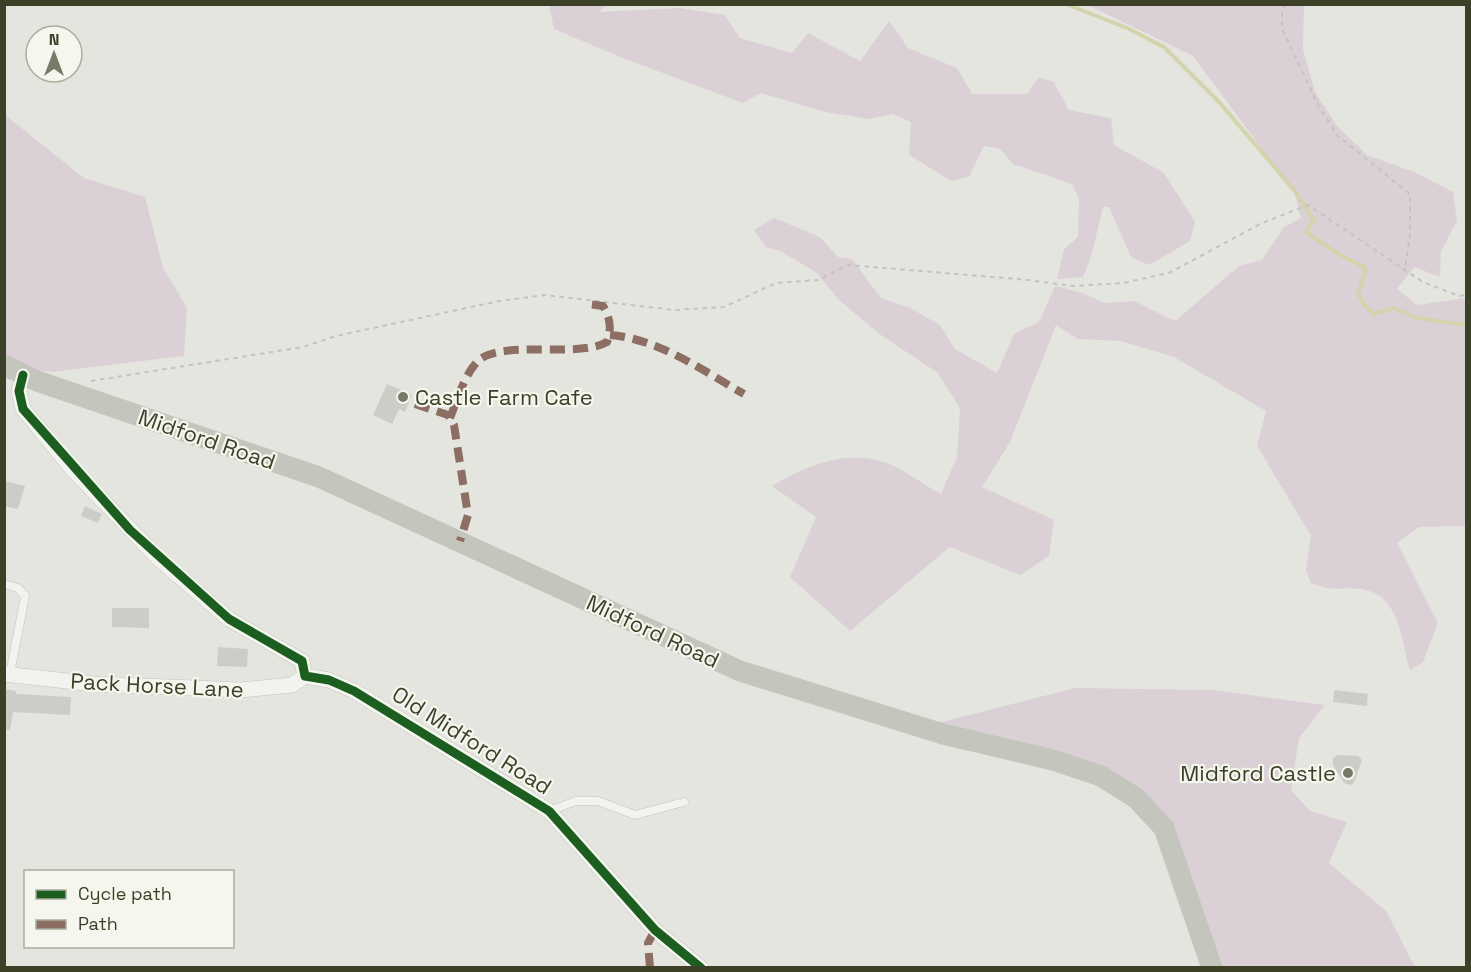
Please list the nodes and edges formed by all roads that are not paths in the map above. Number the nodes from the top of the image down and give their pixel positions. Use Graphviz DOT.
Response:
graph roads {
  1 [pos="14,370"];
  2 [pos="4,584"];
  3 [pos="7,674"];
  4 [pos="305,676"];
  5 [pos="684,802"];
  6 [pos="549,811"];
  7 [pos="701,968"];
  8 [pos="1212,968"];
  1 -- 4 [label="street"];
  1 -- 8 [label="main road, Midford Road"];
  2 -- 3 [label="lane"];
  3 -- 4 [label="street, Pack Horse Lane"];
  4 -- 6 [label="street, Old Midford Road"];
  5 -- 6 [label="lane"];
  6 -- 7 [label="street, Old Midford Road"];
}
